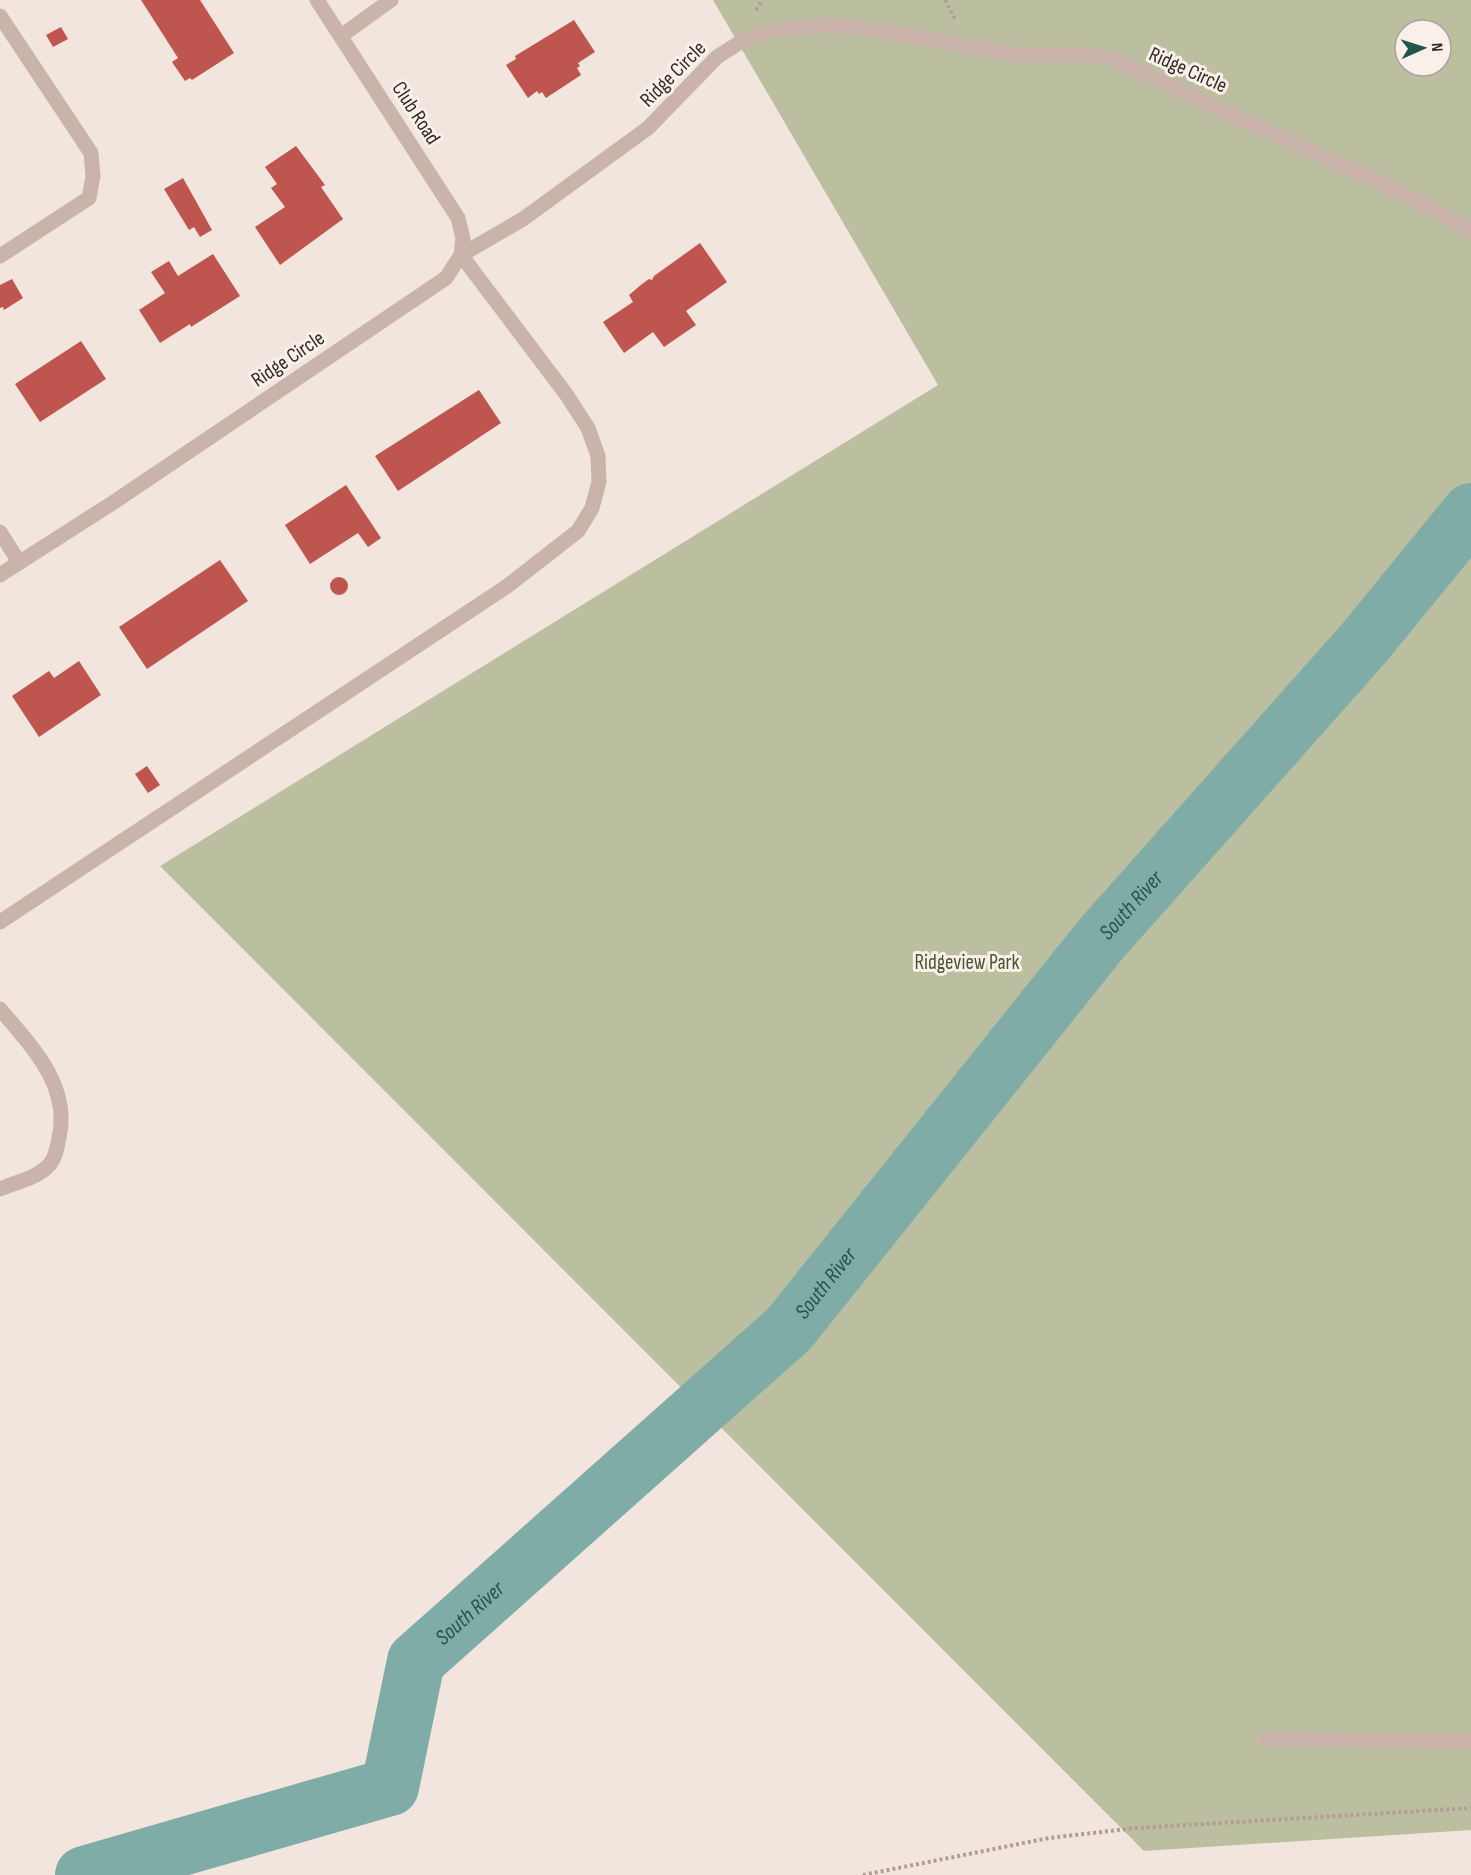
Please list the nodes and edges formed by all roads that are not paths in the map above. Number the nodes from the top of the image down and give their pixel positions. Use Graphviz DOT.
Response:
graph roads {
  1 [pos="317,0"];
  2 [pos="391,0"];
  3 [pos="0,16"];
  4 [pos="340,36"];
  5 [pos="1471,230"];
  6 [pos="461,255"];
  7 [pos="0,256"];
  8 [pos="0,532"];
  9 [pos="19,562"];
  10 [pos="0,574"];
  11 [pos="0,922"];
  12 [pos="0,1009"];
  13 [pos="0,1189"];
  14 [pos="1265,1739"];
  15 [pos="1471,1742"];
  1 -- 4 [label="street, Club Road"];
  2 -- 4 [label="street"];
  3 -- 7 [label="street"];
  4 -- 6 [label="street, Club Road"];
  5 -- 6 [label="street, Ridge Circle"];
  6 -- 9 [label="street, Ridge Circle"];
  6 -- 11 [label="street"];
  8 -- 9 [label="street"];
  9 -- 10 [label="street, Ridge Circle"];
  12 -- 13 [label="street"];
  14 -- 15 [label="street"];
}
